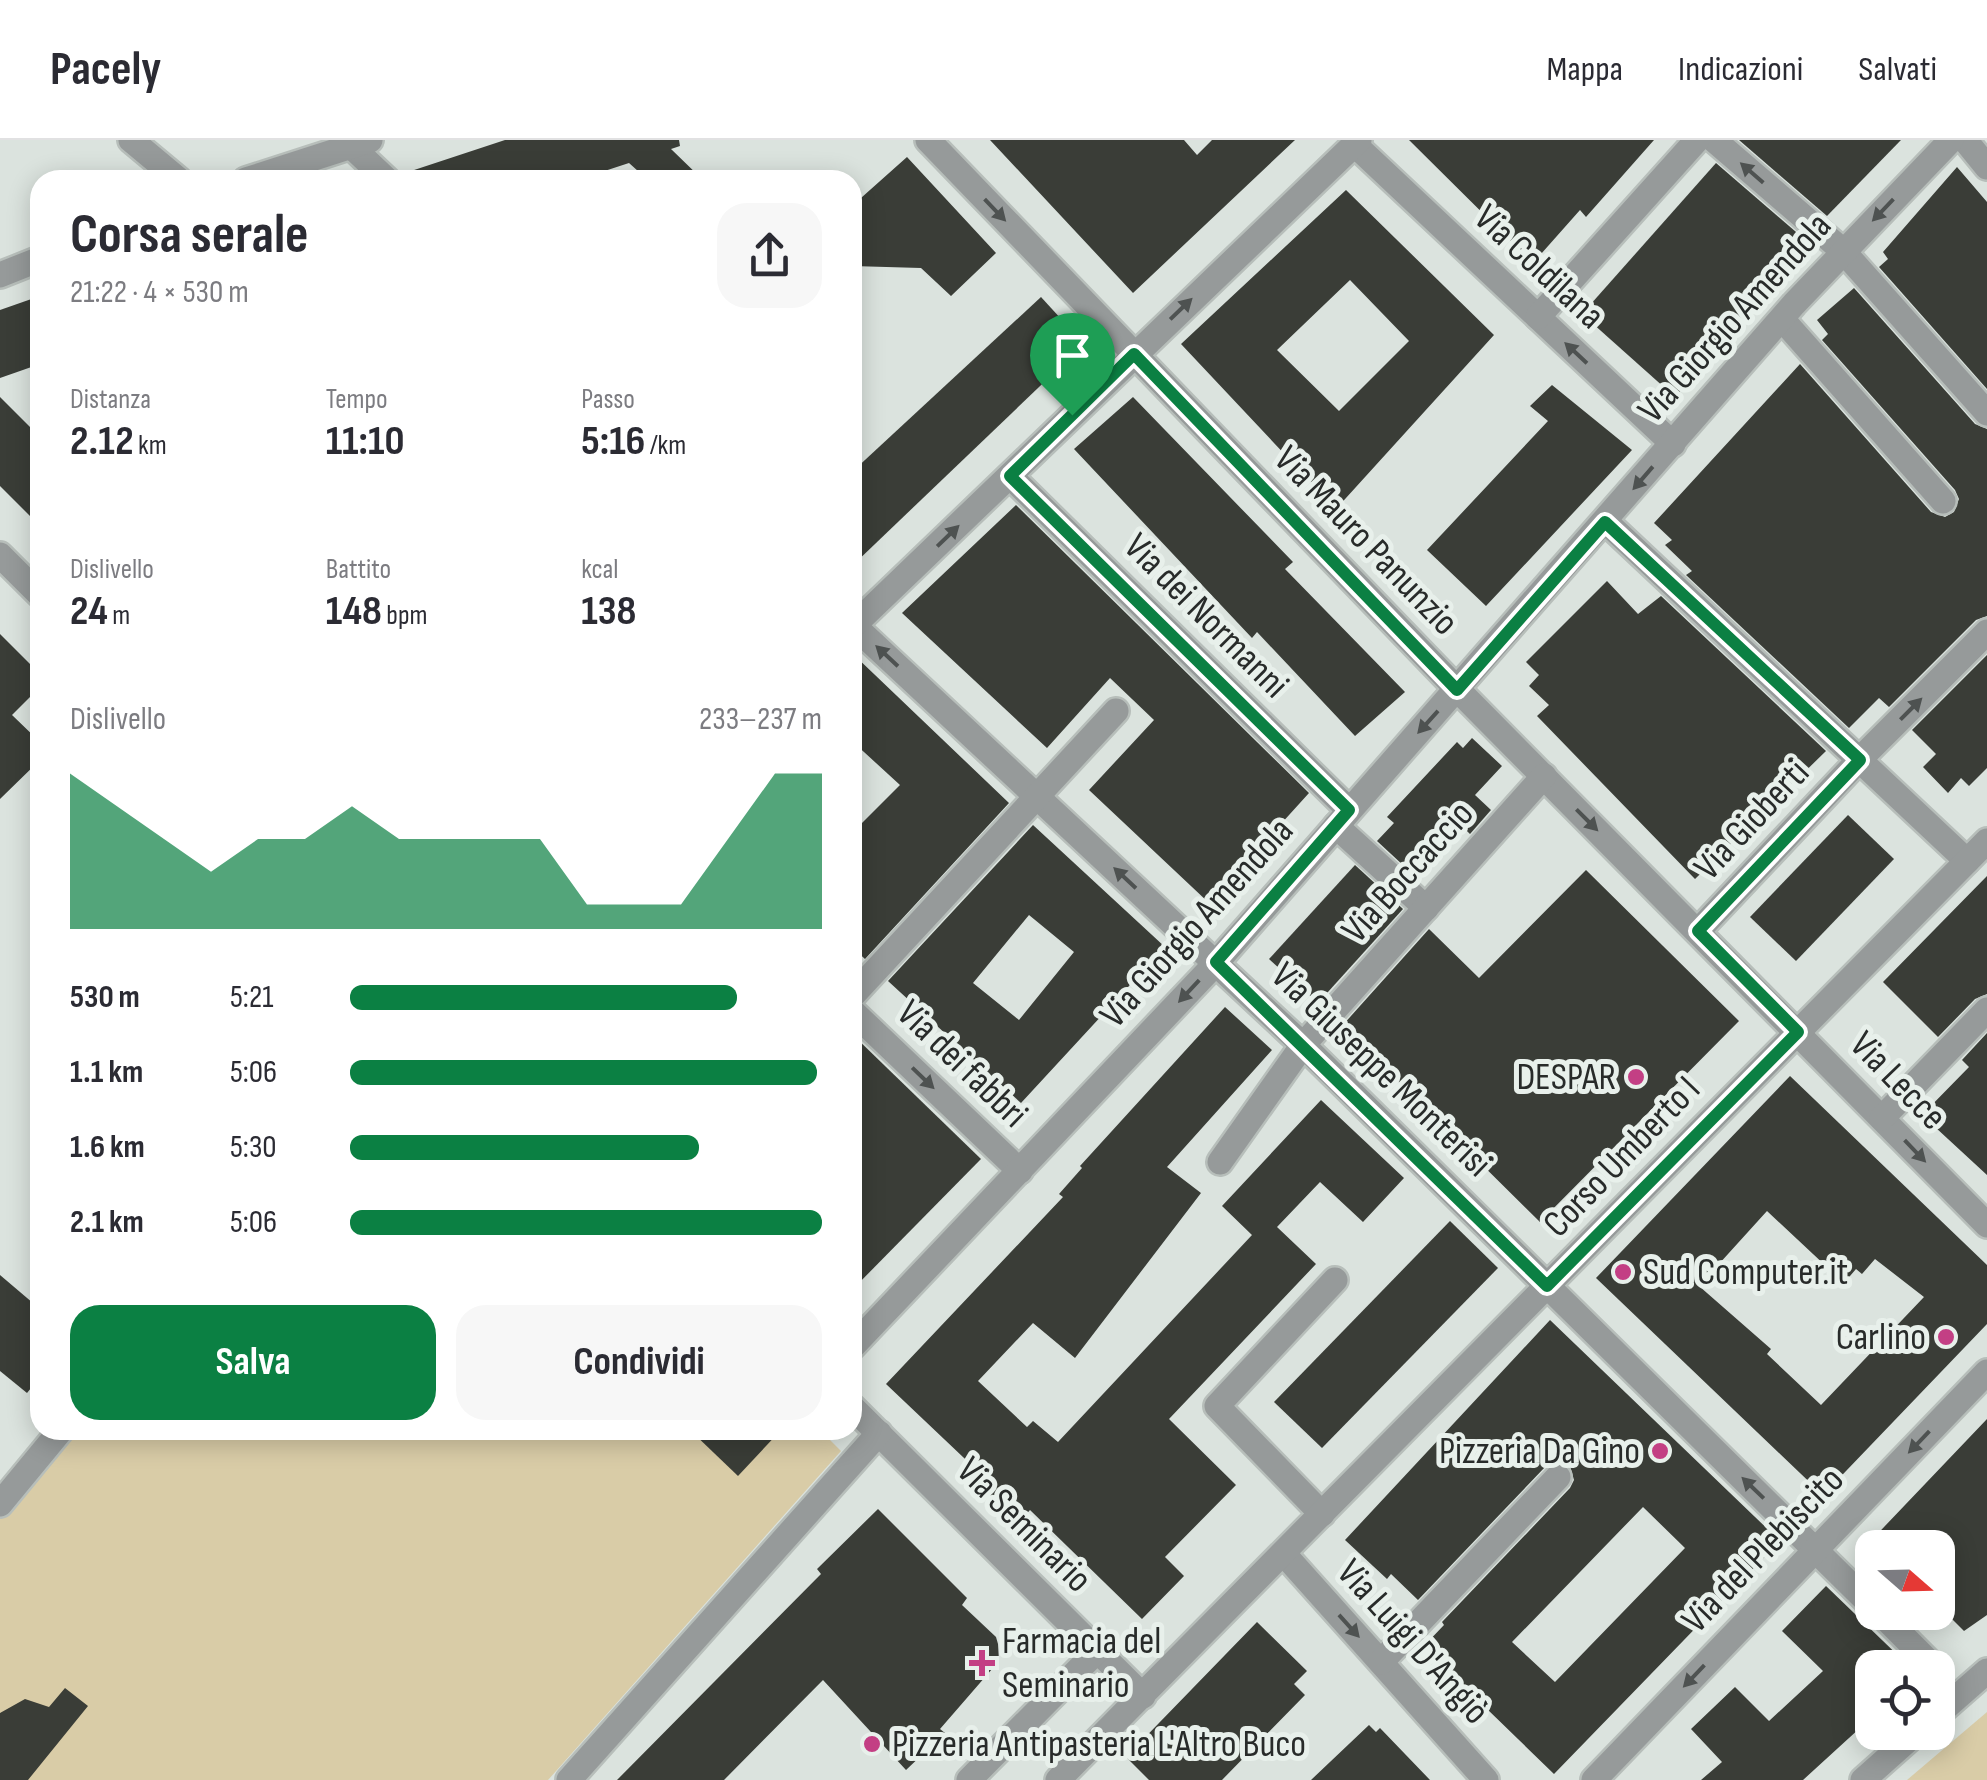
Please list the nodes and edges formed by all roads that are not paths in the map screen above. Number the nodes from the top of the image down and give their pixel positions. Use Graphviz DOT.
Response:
graph roads {
  1 [pos="131,140"];
  2 [pos="928,140"];
  3 [pos="1697,140"];
  4 [pos="1714,140"];
  5 [pos="1951,140"];
  6 [pos="1965,140"];
  7 [pos="1356,142"];
  8 [pos="361,143"];
  9 [pos="1987,167"];
  10 [pos="167,170"];
  11 [pos="277,170"];
  12 [pos="380,170"];
  13 [pos="1843,252"];
  14 [pos="30,263"];
  15 [pos="0,275"];
  16 [pos="1538,318"];
  17 [pos="1782,319"];
  18 [pos="1134,354"];
  19 [pos="1987,413"];
  20 [pos="1673,444"];
  21 [pos="1010,476"];
  22 [pos="1943,500"];
  23 [pos="1605,522"];
  24 [pos="6,573"];
  25 [pos="30,589"];
  26 [pos="862,617"];
  27 [pos="1987,632"];
  28 [pos="862,634"];
  29 [pos="1457,690"];
  30 [pos="1116,712"];
  31 [pos="1860,760"];
  32 [pos="1544,776"];
  33 [pos="1036,795"];
  34 [pos="1342,818"];
  35 [pos="1987,840"];
  36 [pos="1967,861"];
  37 [pos="1426,908"];
  38 [pos="1698,931"];
  39 [pos="1216,962"];
  40 [pos="862,985"];
  41 [pos="1987,1010"];
  42 [pos="862,1020"];
  43 [pos="1798,1032"];
  44 [pos="1302,1045"];
  45 [pos="1882,1118"];
  46 [pos="1220,1162"];
  47 [pos="1020,1170"];
  48 [pos="1987,1225"];
  49 [pos="1336,1280"];
  50 [pos="1547,1286"];
  51 [pos="862,1336"];
  52 [pos="1987,1372"];
  53 [pos="862,1416"];
  54 [pos="879,1433"];
  55 [pos="53,1440"];
  56 [pos="1558,1477"];
  57 [pos="0,1504"];
  58 [pos="1322,1514"];
  59 [pos="1815,1549"];
  60 [pos="1284,1554"];
  61 [pos="1855,1589"];
  62 [pos="1897,1630"];
  63 [pos="1917,1650"];
  64 [pos="1097,1651"];
  65 [pos="1381,1662"];
  66 [pos="1987,1671"];
  67 [pos="1955,1688"];
  68 [pos="1961,1694"];
  69 [pos="1143,1696"];
  70 [pos="1955,1699"];
  71 [pos="1897,1750"];
  72 [pos="569,1780"];
  73 [pos="969,1780"];
  74 [pos="1058,1780"];
  75 [pos="1486,1780"];
  76 [pos="1594,1780"];
  77 [pos="1863,1780"];
  1 -- 10 [label="street"];
  2 -- 18 [label="street, Via Mauro Panunzio, one-way"];
  3 -- 16 [label="street"];
  13 -- 4 [label="street, one-way"];
  5 -- 13 [label="street, Via Giorgio Amendola, one-way"];
  6 -- 9 [label="street"];
  7 -- 16 [label="street, Via Coldilana"];
  18 -- 7 [label="street, one-way"];
  8 -- 11 [label="street"];
  8 -- 12 [label="street"];
  13 -- 17 [label="street, Via Giorgio Amendola"];
  13 -- 19 [label="street"];
  14 -- 15 [label="street"];
  20 -- 16 [label="street, Via Coldilana, one-way"];
  17 -- 20 [label="street, Via Giorgio Amendola"];
  17 -- 22 [label="street"];
  18 -- 21 [label="street"];
  18 -- 29 [label="street, Via Mauro Panunzio"];
  20 -- 23 [label="street, Via Giorgio Amendola, one-way"];
  26 -- 21 [label="street, one-way"];
  21 -- 34 [label="street, Via dei Normanni"];
  23 -- 29 [label="street, Via Giorgio Amendola"];
  23 -- 31 [label="street"];
  24 -- 25 [label="street"];
  31 -- 27 [label="street, Via Gioberti, one-way"];
  33 -- 28 [label="street, Via Giuseppe Monterisi, one-way"];
  29 -- 32 [label="street, Via Mauro Panunzio"];
  29 -- 34 [label="street, Via Giorgio Amendola, one-way"];
  30 -- 33 [label="street"];
  31 -- 36 [label="street"];
  31 -- 38 [label="street, Via Gioberti"];
  32 -- 37 [label="street, Via Boccaccio"];
  32 -- 38 [label="street, Via Mauro Panunzio, one-way"];
  39 -- 33 [label="street, Via Giuseppe Monterisi, one-way"];
  33 -- 40 [label="street"];
  34 -- 37 [label="street, Via dei Normanni"];
  34 -- 39 [label="street, Via Giorgio Amendola"];
  35 -- 36 [label="street, Corso Umberto I"];
  36 -- 43 [label="street, Corso Umberto I"];
  37 -- 44 [label="street, Via Boccaccio"];
  38 -- 43 [label="street, Via Mauro Panunzio"];
  39 -- 44 [label="street, Via Giuseppe Monterisi"];
  39 -- 47 [label="street, Via Giorgio Amendola, one-way"];
  41 -- 45 [label="street"];
  42 -- 47 [label="street, Via dei fabbri, one-way"];
  43 -- 45 [label="street, Via Lecce"];
  43 -- 50 [label="street, Corso Umberto I"];
  44 -- 46 [label="street, Via Boccaccio"];
  44 -- 50 [label="street, Via Giuseppe Monterisi"];
  45 -- 48 [label="street, Via Lecce, one-way"];
  47 -- 51 [label="street, Via Giorgio Amendola"];
  49 -- 58 [label="street"];
  50 -- 58 [label="street, Corso Umberto I"];
  59 -- 50 [label="street, Via Giuseppe Monterisi, one-way"];
  52 -- 59 [label="street, Via del Plebiscito, one-way"];
  53 -- 54 [label="street, Via Seminario"];
  54 -- 64 [label="street, Via Seminario"];
  54 -- 72 [label="street"];
  55 -- 57 [label="street"];
  56 -- 65 [label="street"];
  58 -- 60 [label="street, Corso Umberto I"];
  59 -- 61 [label="street, Via Giuseppe Monterisi"];
  59 -- 76 [label="street, Via del Plebiscito, one-way"];
  60 -- 65 [label="street, Via Luigi D'Angiò, one-way"];
  60 -- 69 [label="street, Corso Umberto I"];
  62 -- 63 [label="street"];
  64 -- 69 [label="street, Via Seminario"];
  64 -- 73 [label="street"];
  65 -- 75 [label="street, Via Luigi D'Angiò"];
  66 -- 68 [label="street"];
  67 -- 68 [label="street"];
  68 -- 70 [label="street"];
  69 -- 74 [label="street, Corso Umberto I"];
  71 -- 77 [label="street"];
}
